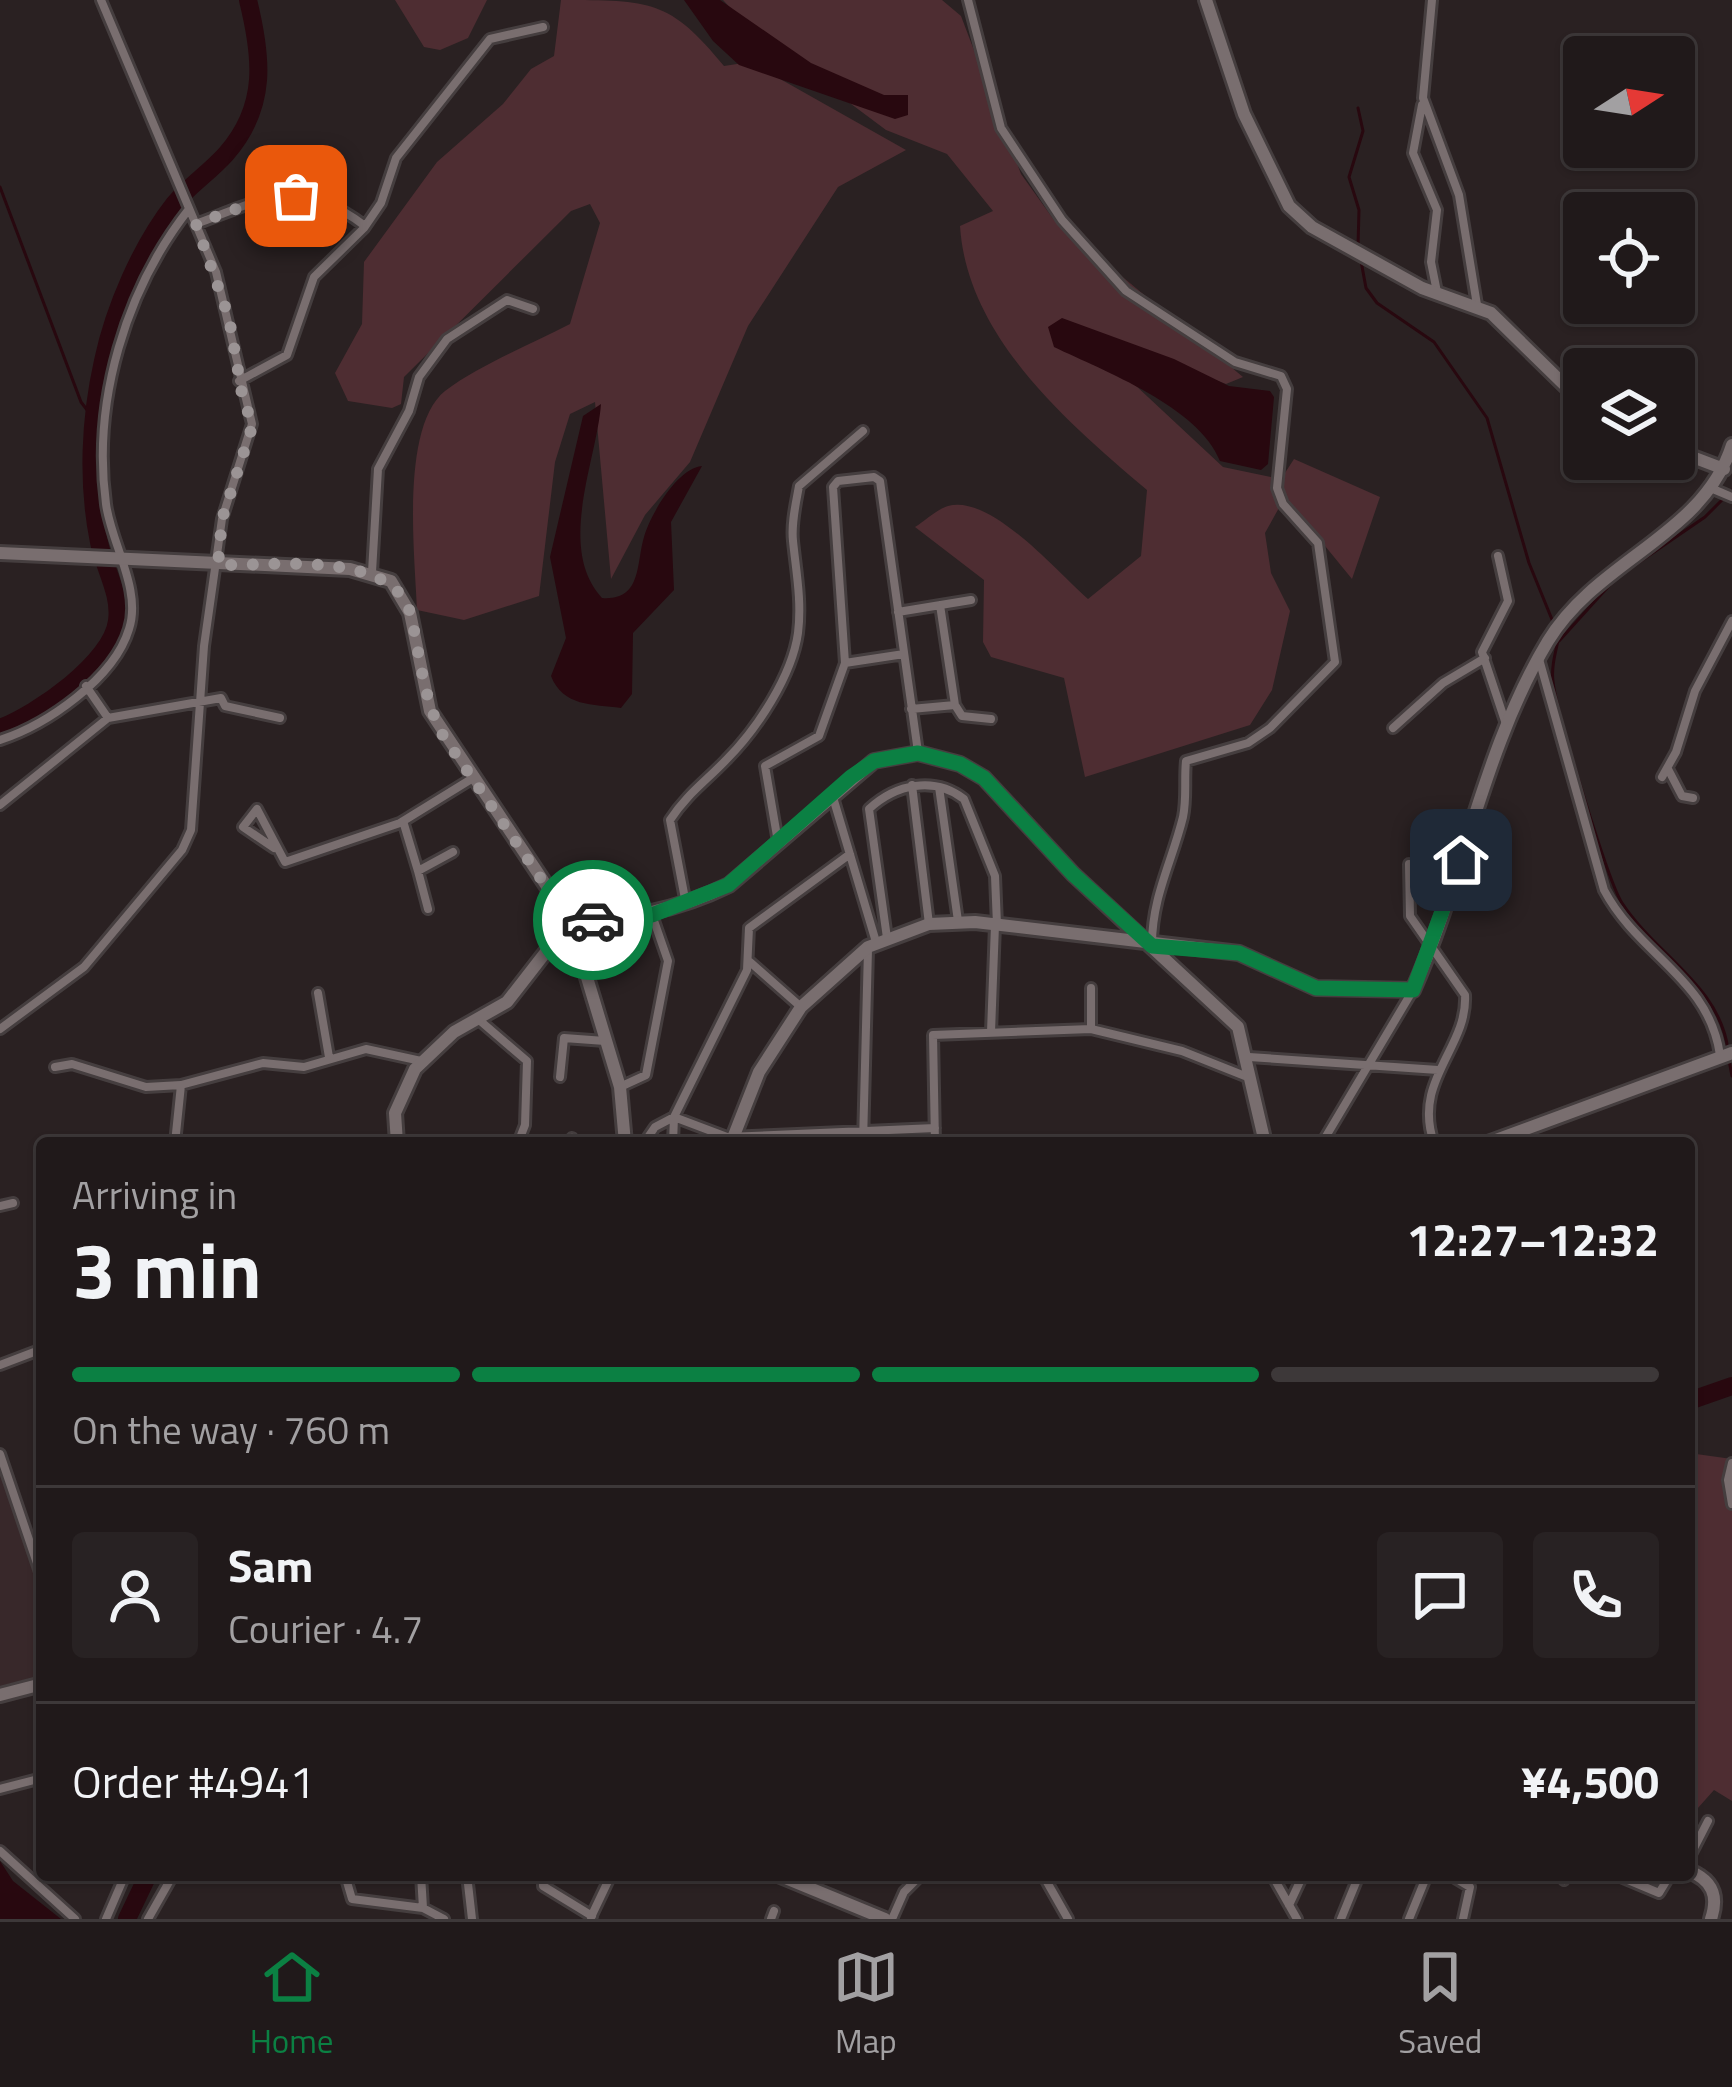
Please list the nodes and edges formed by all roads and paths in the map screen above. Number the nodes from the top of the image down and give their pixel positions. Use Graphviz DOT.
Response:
graph roads {
  1 [pos="101,0"];
  2 [pos="968,0"];
  3 [pos="1206,0"];
  4 [pos="1432,0"];
  5 [pos="543,27"];
  6 [pos="1424,98"];
  7 [pos="190,209"];
  8 [pos="196,224"];
  9 [pos="365,226"];
  10 [pos="1437,293"];
  11 [pos="1477,305"];
  12 [pos="533,309"];
  13 [pos="239,381"];
  14 [pos="1563,385"];
  15 [pos="862,430"];
  16 [pos="1732,445"];
  17 [pos="1695,458"];
  18 [pos="1724,469"];
  19 [pos="1716,491"];
  20 [pos="1731,497"];
  21 [pos="0,553"];
  22 [pos="1498,556"];
  23 [pos="118,558"];
  24 [pos="218,565"];
  25 [pos="371,572"];
  26 [pos="971,599"];
  27 [pos="940,605"];
  28 [pos="898,612"];
  29 [pos="1732,621"];
  30 [pos="904,654"];
  31 [pos="1539,657"];
  32 [pos="1484,658"];
  33 [pos="845,663"];
  34 [pos="86,686"];
  35 [pos="202,699"];
  36 [pos="955,705"];
  37 [pos="911,709"];
  38 [pos="108,718"];
  39 [pos="280,718"];
  40 [pos="992,719"];
  41 [pos="1506,724"];
  42 [pos="1394,728"];
  43 [pos="0,740"];
  44 [pos="918,753"];
  45 [pos="473,778"];
  46 [pos="912,785"];
  47 [pos="939,787"];
  48 [pos="832,794"];
  49 [pos="1693,798"];
  50 [pos="0,805"];
  51 [pos="403,821"];
  52 [pos="778,842"];
  53 [pos="274,848"];
  54 [pos="453,852"];
  55 [pos="850,854"];
  56 [pos="1409,864"];
  57 [pos="418,871"];
  58 [pos="686,904"];
  59 [pos="428,909"];
  60 [pos="652,915"];
  61 [pos="570,921"];
  62 [pos="958,921"];
  63 [pos="929,924"];
  64 [pos="996,925"];
  65 [pos="877,943"];
  66 [pos="1152,946"];
  67 [pos="1431,951"];
  68 [pos="750,962"];
  69 [pos="1091,988"];
  70 [pos="1413,990"];
  71 [pos="318,993"];
  72 [pos="801,1007"];
  73 [pos="477,1018"];
  74 [pos="0,1029"];
  75 [pos="1091,1029"];
  76 [pos="991,1032"];
  77 [pos="606,1041"];
  78 [pos="1726,1054"];
  79 [pos="1249,1057"];
  80 [pos="328,1058"];
  81 [pos="421,1061"];
  82 [pos="56,1067"];
  83 [pos="1370,1068"];
  84 [pos="1438,1070"];
  85 [pos="560,1077"];
  86 [pos="1253,1078"];
  87 [pos="181,1085"];
  88 [pos="620,1088"];
  89 [pos="674,1118"];
  90 [pos="935,1128"];
  91 [pos="864,1132"];
  92 [pos="176,1137"];
  93 [pos="397,1137"];
  94 [pos="520,1137"];
  95 [pos="624,1137"];
  96 [pos="648,1137"];
  97 [pos="673,1137"];
  98 [pos="724,1137"];
  99 [pos="733,1137"];
  100 [pos="782,1137"];
  101 [pos="864,1137"];
  102 [pos="935,1137"];
  103 [pos="1264,1137"];
  104 [pos="1326,1137"];
  105 [pos="1433,1137"];
  106 [pos="1504,1137"];
  107 [pos="13,1203"];
  108 [pos="0,1206"];
  109 [pos="36,1351"];
  110 [pos="0,1365"];
  111 [pos="0,1454"];
  112 [pos="1732,1463"];
  113 [pos="1732,1504"];
  114 [pos="36,1560"];
  115 [pos="36,1686"];
  116 [pos="0,1695"];
  117 [pos="36,1780"];
  118 [pos="0,1789"];
  119 [pos="1708,1821"];
  120 [pos="1695,1846"];
  121 [pos="0,1851"];
  122 [pos="1695,1875"];
  123 [pos="122,1881"];
  124 [pos="170,1881"];
  125 [pos="347,1881"];
  126 [pos="421,1881"];
  127 [pos="468,1881"];
  128 [pos="543,1881"];
  129 [pos="608,1881"];
  130 [pos="793,1881"];
  131 [pos="915,1881"];
  132 [pos="1046,1881"];
  133 [pos="1275,1881"];
  134 [pos="1300,1881"];
  135 [pos="1357,1881"];
  136 [pos="1424,1881"];
  137 [pos="1460,1881"];
  138 [pos="1630,1881"];
  139 [pos="1666,1881"];
  140 [pos="1288,1905"];
  141 [pos="423,1908"];
  142 [pos="591,1918"];
  143 [pos="76,1919"];
  144 [pos="106,1919"];
  145 [pos="148,1919"];
  146 [pos="444,1919"];
  147 [pos="472,1919"];
  148 [pos="889,1919"];
  149 [pos="1068,1919"];
  150 [pos="1297,1919"];
  151 [pos="1340,1919"];
  152 [pos="1408,1919"];
  153 [pos="1463,1919"];
  154 [pos="1711,1919"];
  1 -- 7 [label="street"];
  2 -- 66 [label="street"];
  3 -- 10 [label="street"];
  4 -- 6 [label="street"];
  5 -- 9 [label="street"];
  6 -- 10 [label="street"];
  6 -- 11 [label="street"];
  7 -- 8 [label="street"];
  7 -- 23 [label="street"];
  8 -- 9 [label="street"];
  8 -- 13 [label="street"];
  9 -- 13 [label="street"];
  10 -- 11 [label="street"];
  11 -- 14 [label="street"];
  12 -- 25 [label="street"];
  13 -- 24 [label="street"];
  15 -- 58 [label="street"];
  16 -- 18 [label="street"];
  17 -- 18 [label="street"];
  18 -- 19 [label="street"];
  19 -- 20 [label="street"];
  19 -- 31 [label="street"];
  21 -- 23 [label="street"];
  22 -- 32 [label="street"];
  23 -- 24 [label="street"];
  23 -- 34 [label="street"];
  24 -- 25 [label="street"];
  24 -- 35 [label="street"];
  25 -- 45 [label="street"];
  26 -- 27 [label="street"];
  27 -- 28 [label="street"];
  27 -- 36 [label="street"];
  28 -- 30 [label="street"];
  28 -- 33 [label="street"];
  29 -- 49 [label="street"];
  30 -- 33 [label="street"];
  30 -- 37 [label="street"];
  31 -- 41 [label="street"];
  31 -- 78 [label="street"];
  32 -- 41 [label="street"];
  32 -- 42 [label="street"];
  33 -- 52 [label="street"];
  34 -- 38 [label="street"];
  34 -- 43 [label="street"];
  35 -- 38 [label="street"];
  35 -- 39 [label="street"];
  35 -- 74 [label="street"];
  36 -- 37 [label="street"];
  36 -- 40 [label="street"];
  37 -- 44 [label="street"];
  38 -- 50 [label="street"];
  41 -- 67 [label="street"];
  44 -- 48 [label="street"];
  44 -- 66 [label="street"];
  45 -- 51 [label="street"];
  45 -- 61 [label="street"];
  46 -- 47 [label="street"];
  46 -- 63 [label="street"];
  46 -- 65 [label="street"];
  47 -- 62 [label="street"];
  47 -- 64 [label="street"];
  48 -- 52 [label="street"];
  48 -- 55 [label="street"];
  51 -- 53 [label="street"];
  51 -- 57 [label="street"];
  52 -- 58 [label="street"];
  53 -- 53 [label="street"];
  54 -- 57 [label="street"];
  55 -- 65 [label="street"];
  55 -- 68 [label="street"];
  56 -- 67 [label="street"];
  57 -- 59 [label="street"];
  58 -- 60 [label="street"];
  60 -- 61 [label="street"];
  60 -- 88 [label="street"];
  61 -- 73 [label="street"];
  61 -- 77 [label="street"];
  62 -- 63 [label="street"];
  62 -- 64 [label="street"];
  63 -- 65 [label="street"];
  64 -- 66 [label="street"];
  64 -- 76 [label="street"];
  65 -- 72 [label="street"];
  65 -- 91 [label="street"];
  66 -- 70 [label="street"];
  66 -- 79 [label="street"];
  67 -- 70 [label="street"];
  67 -- 84 [label="street"];
  68 -- 72 [label="street"];
  68 -- 89 [label="street"];
  69 -- 75 [label="street"];
  70 -- 83 [label="street"];
  71 -- 80 [label="street"];
  72 -- 99 [label="street"];
  73 -- 81 [label="street"];
  73 -- 94 [label="street"];
  75 -- 76 [label="street"];
  75 -- 86 [label="street"];
  76 -- 90 [label="street"];
  77 -- 85 [label="street"];
  77 -- 88 [label="street"];
  78 -- 106 [label="street"];
  79 -- 83 [label="street"];
  79 -- 86 [label="street"];
  80 -- 81 [label="street"];
  80 -- 87 [label="street"];
  81 -- 93 [label="street"];
  82 -- 87 [label="street"];
  83 -- 84 [label="street"];
  83 -- 104 [label="street"];
  84 -- 105 [label="street"];
  86 -- 103 [label="street"];
  87 -- 92 [label="street"];
  88 -- 95 [label="street"];
  89 -- 96 [label="street"];
  89 -- 97 [label="street"];
  89 -- 98 [label="street"];
  90 -- 91 [label="street"];
  90 -- 102 [label="street"];
  91 -- 100 [label="street"];
  91 -- 101 [label="street"];
  107 -- 108 [label="street"];
  109 -- 110 [label="street"];
  111 -- 114 [label="street"];
  112 -- 113 [label="street"];
  115 -- 116 [label="street"];
  117 -- 118 [label="street"];
  119 -- 120 [label="street"];
  121 -- 143 [label="street"];
  122 -- 154 [label="street"];
  123 -- 144 [label="street"];
  124 -- 145 [label="street"];
  125 -- 141 [label="street"];
  126 -- 141 [label="street"];
  127 -- 147 [label="street"];
  128 -- 142 [label="street"];
  129 -- 142 [label="street"];
  130 -- 148 [label="street"];
  131 -- 148 [label="street"];
  132 -- 149 [label="street"];
  133 -- 140 [label="street"];
  134 -- 140 [label="street"];
  135 -- 151 [label="street"];
  136 -- 152 [label="street"];
  137 -- 153 [label="street"];
  138 -- 139 [label="street"];
  140 -- 150 [label="street"];
  141 -- 146 [label="street"];
}
